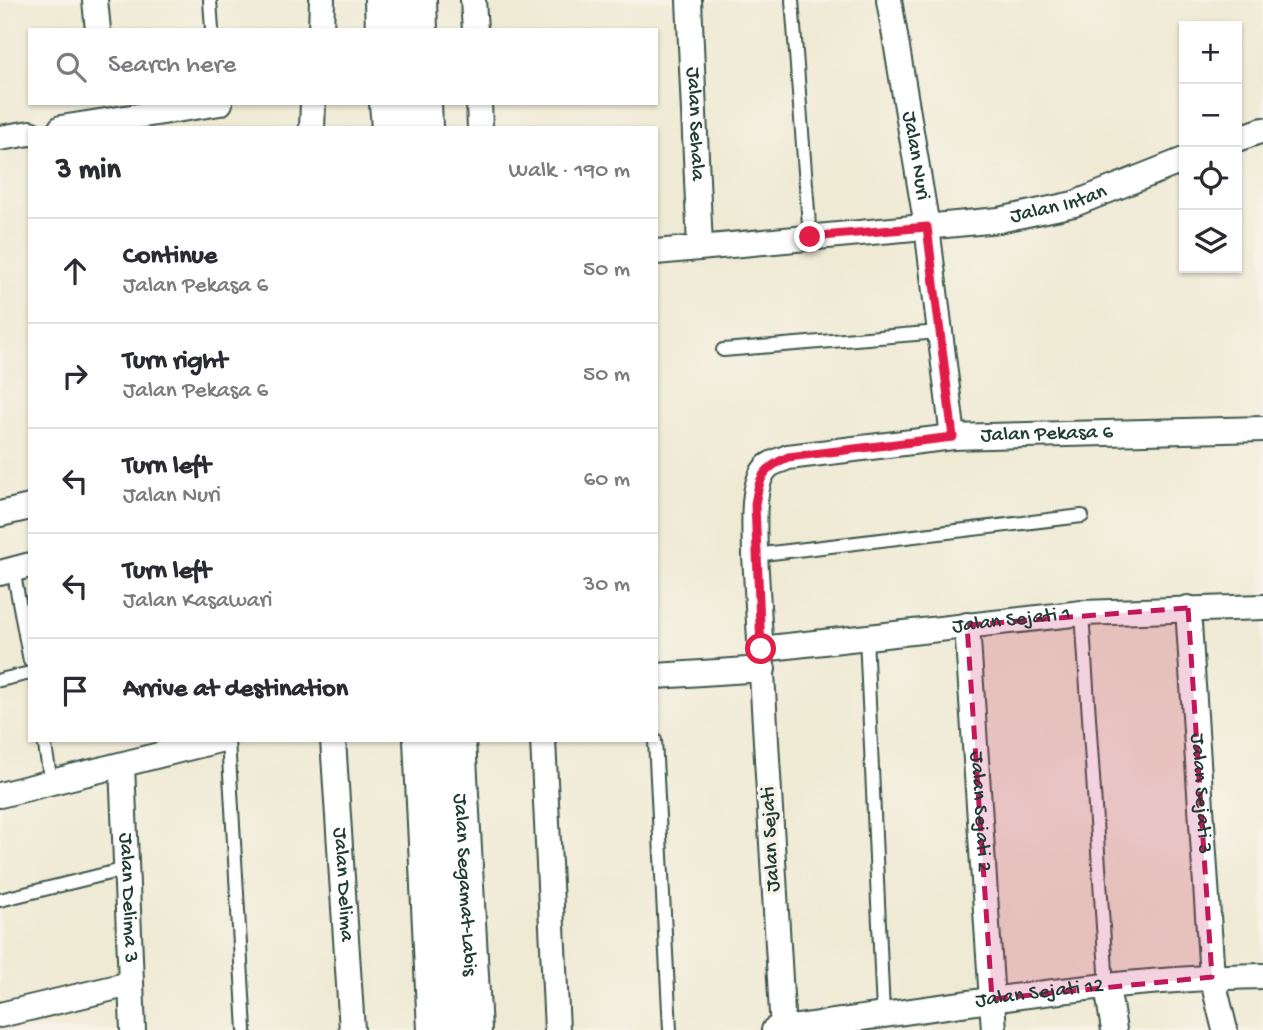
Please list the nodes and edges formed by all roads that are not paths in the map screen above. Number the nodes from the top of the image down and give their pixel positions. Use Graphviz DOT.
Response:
graph roads {
  1 [pos="95,0"];
  2 [pos="210,0"];
  3 [pos="322,0"];
  4 [pos="384,0"];
  5 [pos="417,0"];
  6 [pos="473,0"];
  7 [pos="689,0"];
  8 [pos="792,0"];
  9 [pos="889,0"];
  10 [pos="98,28"];
  11 [pos="212,28"];
  12 [pos="321,28"];
  13 [pos="385,28"];
  14 [pos="418,28"];
  15 [pos="475,28"];
  16 [pos="201,105"];
  17 [pos="313,105"];
  18 [pos="389,105"];
  19 [pos="422,105"];
  20 [pos="479,105"];
  21 [pos="105,117"];
  22 [pos="69,126"];
  23 [pos="312,126"];
  24 [pos="391,126"];
  25 [pos="423,126"];
  26 [pos="480,126"];
  27 [pos="1263,130"];
  28 [pos="28,133"];
  29 [pos="1242,137"];
  30 [pos="0,138"];
  31 [pos="1179,162"];
  32 [pos="927,227"];
  33 [pos="810,237"];
  34 [pos="700,247"];
  35 [pos="658,251"];
  36 [pos="939,332"];
  37 [pos="723,350"];
  38 [pos="1263,429"];
  39 [pos="953,437"];
  40 [pos="28,507"];
  41 [pos="0,514"];
  42 [pos="1082,516"];
  43 [pos="755,555"];
  44 [pos="14,569"];
  45 [pos="1263,607"];
  46 [pos="1188,608"];
  47 [pos="1082,613"];
  48 [pos="967,625"];
  49 [pos="866,636"];
  50 [pos="28,650"];
  51 [pos="762,659"];
  52 [pos="28,673"];
  53 [pos="658,676"];
  54 [pos="0,680"];
  55 [pos="44,742"];
  56 [pos="211,742"];
  57 [pos="228,742"];
  58 [pos="333,742"];
  59 [pos="423,742"];
  60 [pos="456,742"];
  61 [pos="543,742"];
  62 [pos="655,742"];
  63 [pos="122,765"];
  64 [pos="51,782"];
  65 [pos="0,795"];
  66 [pos="126,869"];
  67 [pos="0,900"];
  68 [pos="1263,976"];
  69 [pos="1212,977"];
  70 [pos="130,984"];
  71 [pos="1107,986"];
  72 [pos="992,999"];
  73 [pos="883,1013"];
  74 [pos="0,1015"];
  75 [pos="133,1030"];
  76 [pos="246,1030"];
  77 [pos="352,1030"];
  78 [pos="437,1030"];
  79 [pos="472,1030"];
  80 [pos="557,1030"];
  81 [pos="670,1030"];
  82 [pos="780,1030"];
  83 [pos="994,1030"];
  84 [pos="1114,1030"];
  85 [pos="1225,1030"];
  1 -- 10 [label="street"];
  2 -- 11 [label="lane"];
  3 -- 12 [label="street"];
  4 -- 13 [label="highway"];
  5 -- 14 [label="highway"];
  6 -- 15 [label="street"];
  7 -- 34 [label="street, Jalan Sehala"];
  8 -- 33 [label="lane"];
  9 -- 32 [label="street, Jalan Nuri"];
  16 -- 21 [label="street"];
  17 -- 23 [label="street"];
  18 -- 24 [label="highway"];
  19 -- 25 [label="highway"];
  20 -- 26 [label="street"];
  21 -- 22 [label="street"];
  27 -- 29 [label="street"];
  28 -- 30 [label="street"];
  31 -- 32 [label="street, Jalan Intan"];
  32 -- 33 [label="street, Jalan Intan"];
  32 -- 36 [label="street, Jalan Nuri"];
  33 -- 34 [label="street, Jalan Intan"];
  34 -- 35 [label="street, Jalan Intan"];
  36 -- 37 [label="lane"];
  36 -- 39 [label="street, Jalan Nuri"];
  38 -- 39 [label="street, Jalan Pekasa 6"];
  39 -- 43 [label="street, Jalan Pekasa 6"];
  40 -- 41 [label="street"];
  42 -- 43 [label="lane"];
  43 -- 51 [label="street, Jalan Pekasa 6"];
  44 -- 50 [label="lane"];
  45 -- 46 [label="street, Jalan Sejati 1"];
  46 -- 47 [label="street, Jalan Sejati 1"];
  46 -- 69 [label="street, Jalan Sejati 3"];
  47 -- 48 [label="street, Jalan Sejati 1"];
  47 -- 71 [label="lane"];
  48 -- 49 [label="street, Jalan Sejati 1"];
  48 -- 72 [label="street, Jalan Sejati 2"];
  49 -- 51 [label="street, Jalan Sejati 1"];
  49 -- 73 [label="lane"];
  51 -- 53 [label="street, Jalan Sejati 1"];
  51 -- 82 [label="street, Jalan Sejati"];
  52 -- 54 [label="lane"];
  55 -- 64 [label="lane"];
  56 -- 63 [label="street"];
  57 -- 76 [label="lane"];
  58 -- 77 [label="street, Jalan Delima"];
  59 -- 78 [label="highway, Jalan Segamat-Labis"];
  60 -- 79 [label="highway, Jalan Segamat-Labis"];
  61 -- 80 [label="street"];
  62 -- 81 [label="lane"];
  63 -- 64 [label="street"];
  63 -- 66 [label="street, Jalan Delima 3"];
  64 -- 65 [label="street"];
  66 -- 67 [label="lane"];
  66 -- 70 [label="street, Jalan Delima 3"];
  68 -- 69 [label="street, Jalan Sejati 12"];
  69 -- 71 [label="street, Jalan Sejati 12"];
  69 -- 85 [label="street, Jalan Sejati 3"];
  70 -- 74 [label="street"];
  70 -- 75 [label="street, Jalan Delima 3"];
  71 -- 72 [label="street, Jalan Sejati 12"];
  71 -- 84 [label="street"];
  72 -- 73 [label="street, Jalan Sejati 12"];
  72 -- 83 [label="street, Jalan Sejati 2"];
  73 -- 82 [label="street, Jalan Sejati 12"];
}
